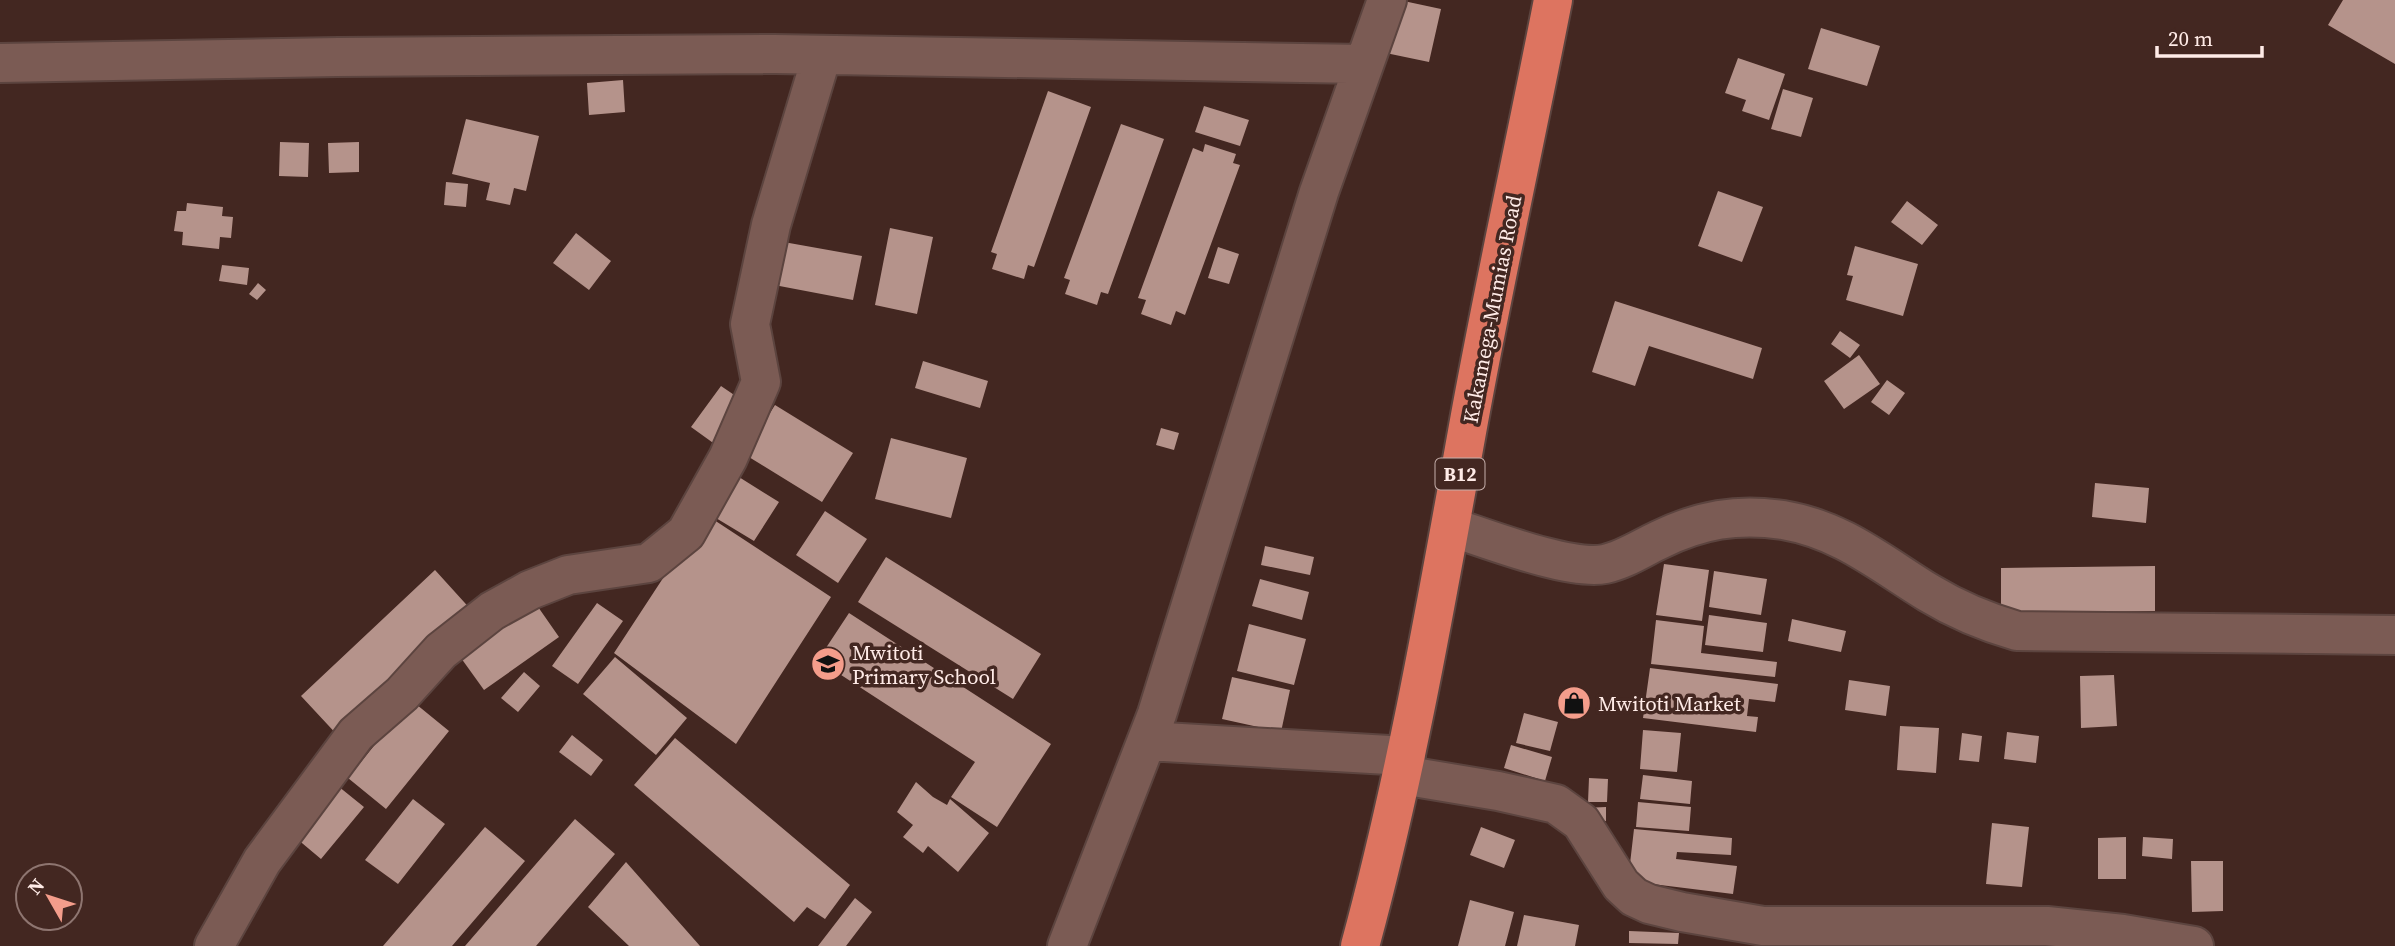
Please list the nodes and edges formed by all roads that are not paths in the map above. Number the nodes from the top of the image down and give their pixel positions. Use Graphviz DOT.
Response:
graph roads {
  1 [pos="1387,0"];
  2 [pos="1553,0"];
  3 [pos="822,55"];
  4 [pos="0,63"];
  5 [pos="1364,64"];
  6 [pos="1451,527"];
  7 [pos="2395,635"];
  8 [pos="1147,741"];
  9 [pos="1404,766"];
  10 [pos="214,946"];
  11 [pos="1067,946"];
  12 [pos="1360,946"];
  13 [pos="2194,946"];
  1 -- 5 [label="street"];
  2 -- 6 [label="highway, Kakamega-Mumias Road / B12"];
  3 -- 4 [label="street"];
  3 -- 5 [label="street"];
  3 -- 10 [label="street"];
  5 -- 8 [label="street"];
  6 -- 7 [label="street"];
  6 -- 9 [label="highway, Kakamega-Mumias Road / B12"];
  8 -- 9 [label="street"];
  8 -- 11 [label="street"];
  9 -- 12 [label="highway, Kakamega-Mumias Road / B12"];
  9 -- 13 [label="street"];
}
